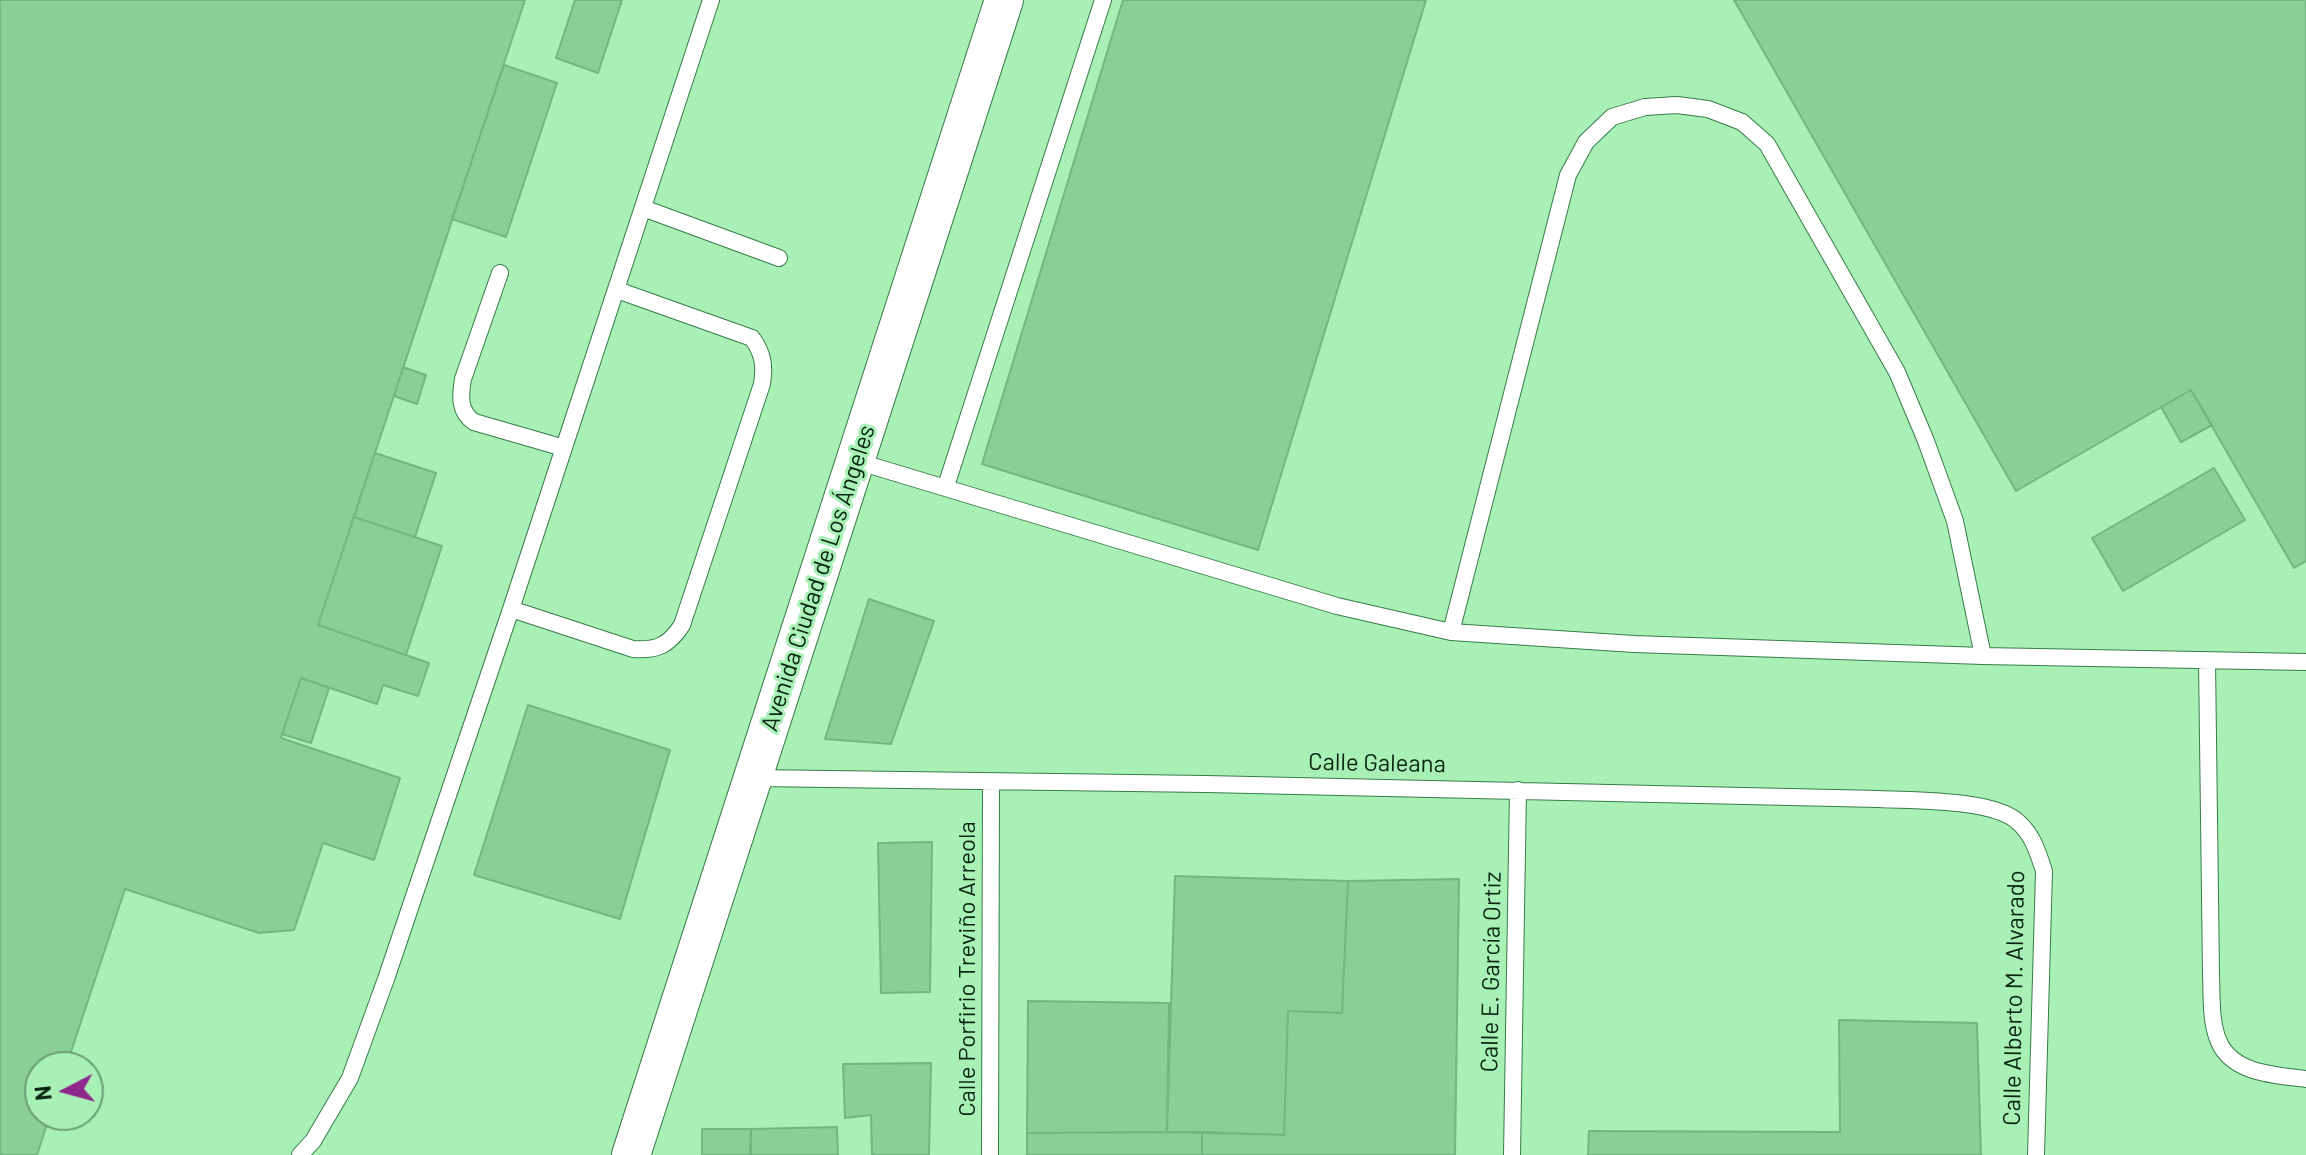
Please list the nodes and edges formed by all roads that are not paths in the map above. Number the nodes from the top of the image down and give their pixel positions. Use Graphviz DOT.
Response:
graph roads {
  1 [pos="711,0"];
  2 [pos="1004,0"];
  3 [pos="1103,0"];
  4 [pos="643,208"];
  5 [pos="779,258"];
  6 [pos="500,273"];
  7 [pos="617,290"];
  8 [pos="564,448"];
  9 [pos="856,461"];
  10 [pos="946,486"];
  11 [pos="511,609"];
  12 [pos="1451,632"];
  13 [pos="1983,656"];
  14 [pos="2207,660"];
  15 [pos="2306,662"];
  16 [pos="754,778"];
  17 [pos="991,783"];
  18 [pos="1518,790"];
  19 [pos="1999,812"];
  20 [pos="2306,1079"];
  21 [pos="300,1155"];
  22 [pos="631,1155"];
  23 [pos="990,1155"];
  24 [pos="1512,1155"];
  25 [pos="2036,1155"];
  1 -- 4 [label="lane"];
  2 -- 9 [label="street, Avenida Ciudad de Los Ángeles"];
  3 -- 10 [label="lane"];
  4 -- 5 [label="lane"];
  4 -- 7 [label="lane"];
  6 -- 8 [label="lane"];
  7 -- 8 [label="lane"];
  7 -- 11 [label="lane"];
  8 -- 11 [label="lane"];
  9 -- 10 [label="lane"];
  9 -- 16 [label="street, Avenida Ciudad de Los Ángeles"];
  10 -- 12 [label="lane"];
  11 -- 21 [label="lane"];
  12 -- 13 [label="lane"];
  12 -- 13 [label="lane"];
  13 -- 14 [label="lane"];
  14 -- 15 [label="lane"];
  14 -- 20 [label="lane"];
  16 -- 17 [label="lane, Calle Galeana"];
  16 -- 22 [label="street, Avenida Ciudad de Los Ángeles"];
  17 -- 18 [label="lane, Calle Galeana"];
  17 -- 23 [label="lane, Calle Porfirio Treviño Arreola"];
  18 -- 19 [label="lane, Calle Galeana"];
  18 -- 24 [label="lane, Calle E. García Ortiz"];
  19 -- 25 [label="lane, Calle Alberto M. Alvarado"];
}
